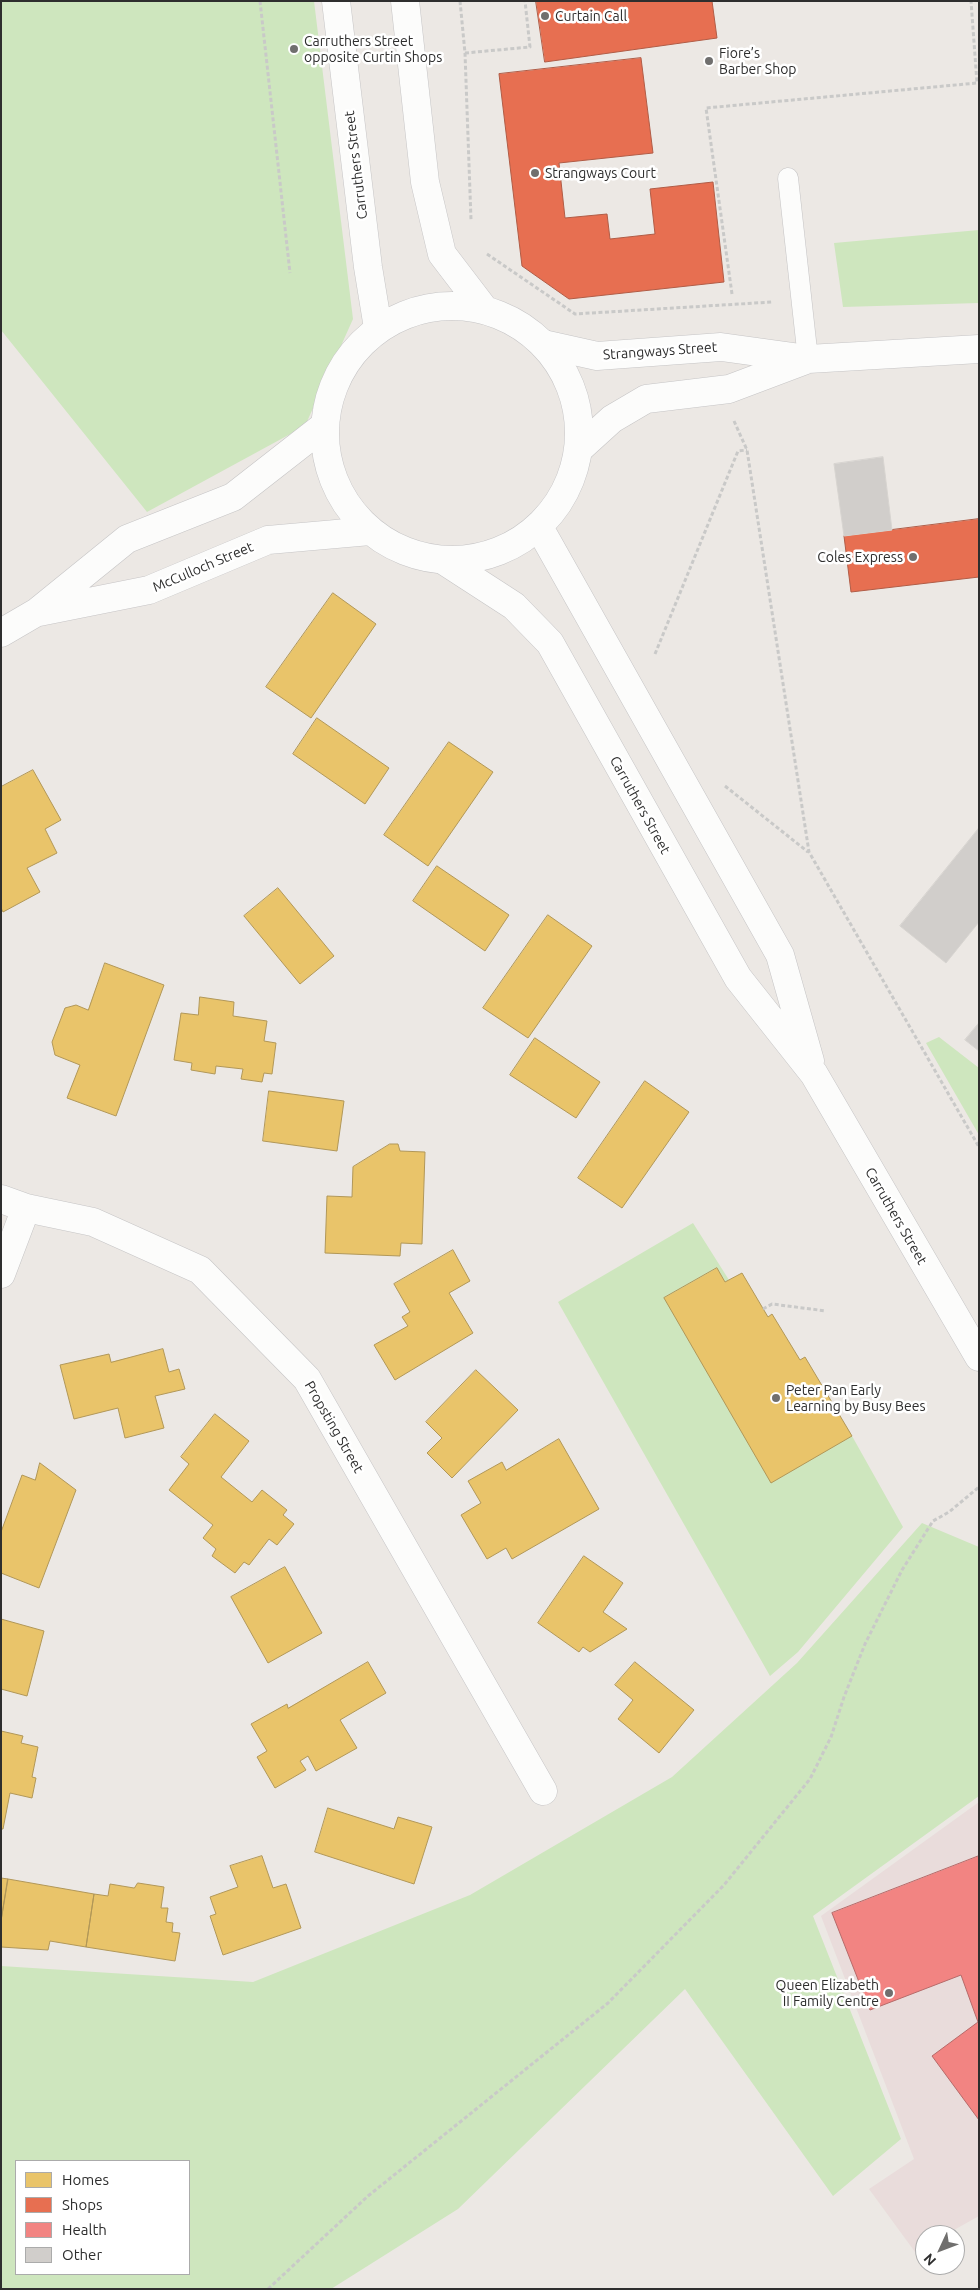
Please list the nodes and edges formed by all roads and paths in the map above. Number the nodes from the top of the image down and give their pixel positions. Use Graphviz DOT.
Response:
graph roads {
  1 [pos="260,1"];
  2 [pos="336,1"];
  3 [pos="405,1"];
  4 [pos="525,1"];
  5 [pos="971,1"];
  6 [pos="465,54"];
  7 [pos="788,178"];
  8 [pos="480,249"];
  9 [pos="290,273"];
  10 [pos="732,294"];
  11 [pos="801,301"];
  12 [pos="484,308"];
  13 [pos="378,328"];
  14 [pos="543,344"];
  15 [pos="979,349"];
  16 [pos="808,359"];
  17 [pos="733,418"];
  18 [pos="324,426"];
  19 [pos="579,449"];
  20 [pos="747,450"];
  21 [pos="539,527"];
  22 [pos="370,531"];
  23 [pos="443,560"];
  24 [pos="36,612"];
  25 [pos="1,633"];
  26 [pos="655,654"];
  27 [pos="718,780"];
  28 [pos="809,852"];
  29 [pos="814,1074"];
  30 [pos="979,1147"];
  31 [pos="1,1198"];
  32 [pos="26,1208"];
  33 [pos="1,1274"];
  34 [pos="763,1309"];
  35 [pos="826,1311"];
  36 [pos="979,1357"];
  37 [pos="979,1487"];
  38 [pos="543,1791"];
  39 [pos="268,2289"];
  1 -- 9 [label="path"];
  2 -- 13 [label="main road, Carruthers Street"];
  3 -- 12 [label="main road"];
  4 -- 6 [label="path"];
  5 -- 10 [label="path"];
  7 -- 11 [label="lane"];
  8 -- 11 [label="path"];
  11 -- 16 [label="lane"];
  12 -- 13 [label="main road"];
  12 -- 14 [label="main road"];
  13 -- 18 [label="main road"];
  14 -- 16 [label="main road, Strangways Street"];
  14 -- 19 [label="main road"];
  15 -- 16 [label="main road, Strangways Street"];
  16 -- 19 [label="main road, Strangways Street"];
  17 -- 20 [label="path"];
  18 -- 22 [label="main road"];
  18 -- 24 [label="main road, McCulloch Street"];
  19 -- 21 [label="main road"];
  20 -- 26 [label="path"];
  20 -- 28 [label="path"];
  21 -- 23 [label="main road"];
  21 -- 29 [label="main road, Carruthers Street"];
  22 -- 23 [label="main road"];
  22 -- 24 [label="main road, McCulloch Street"];
  23 -- 29 [label="main road, Carruthers Street"];
  24 -- 25 [label="main road, McCulloch Street"];
  27 -- 28 [label="path"];
  28 -- 30 [label="path"];
  29 -- 36 [label="main road, Carruthers Street"];
  31 -- 32 [label="main road, Propsting Street"];
  32 -- 33 [label="main road"];
  32 -- 38 [label="main road, Propsting Street"];
  34 -- 35 [label="path"];
  37 -- 39 [label="path"];
}
